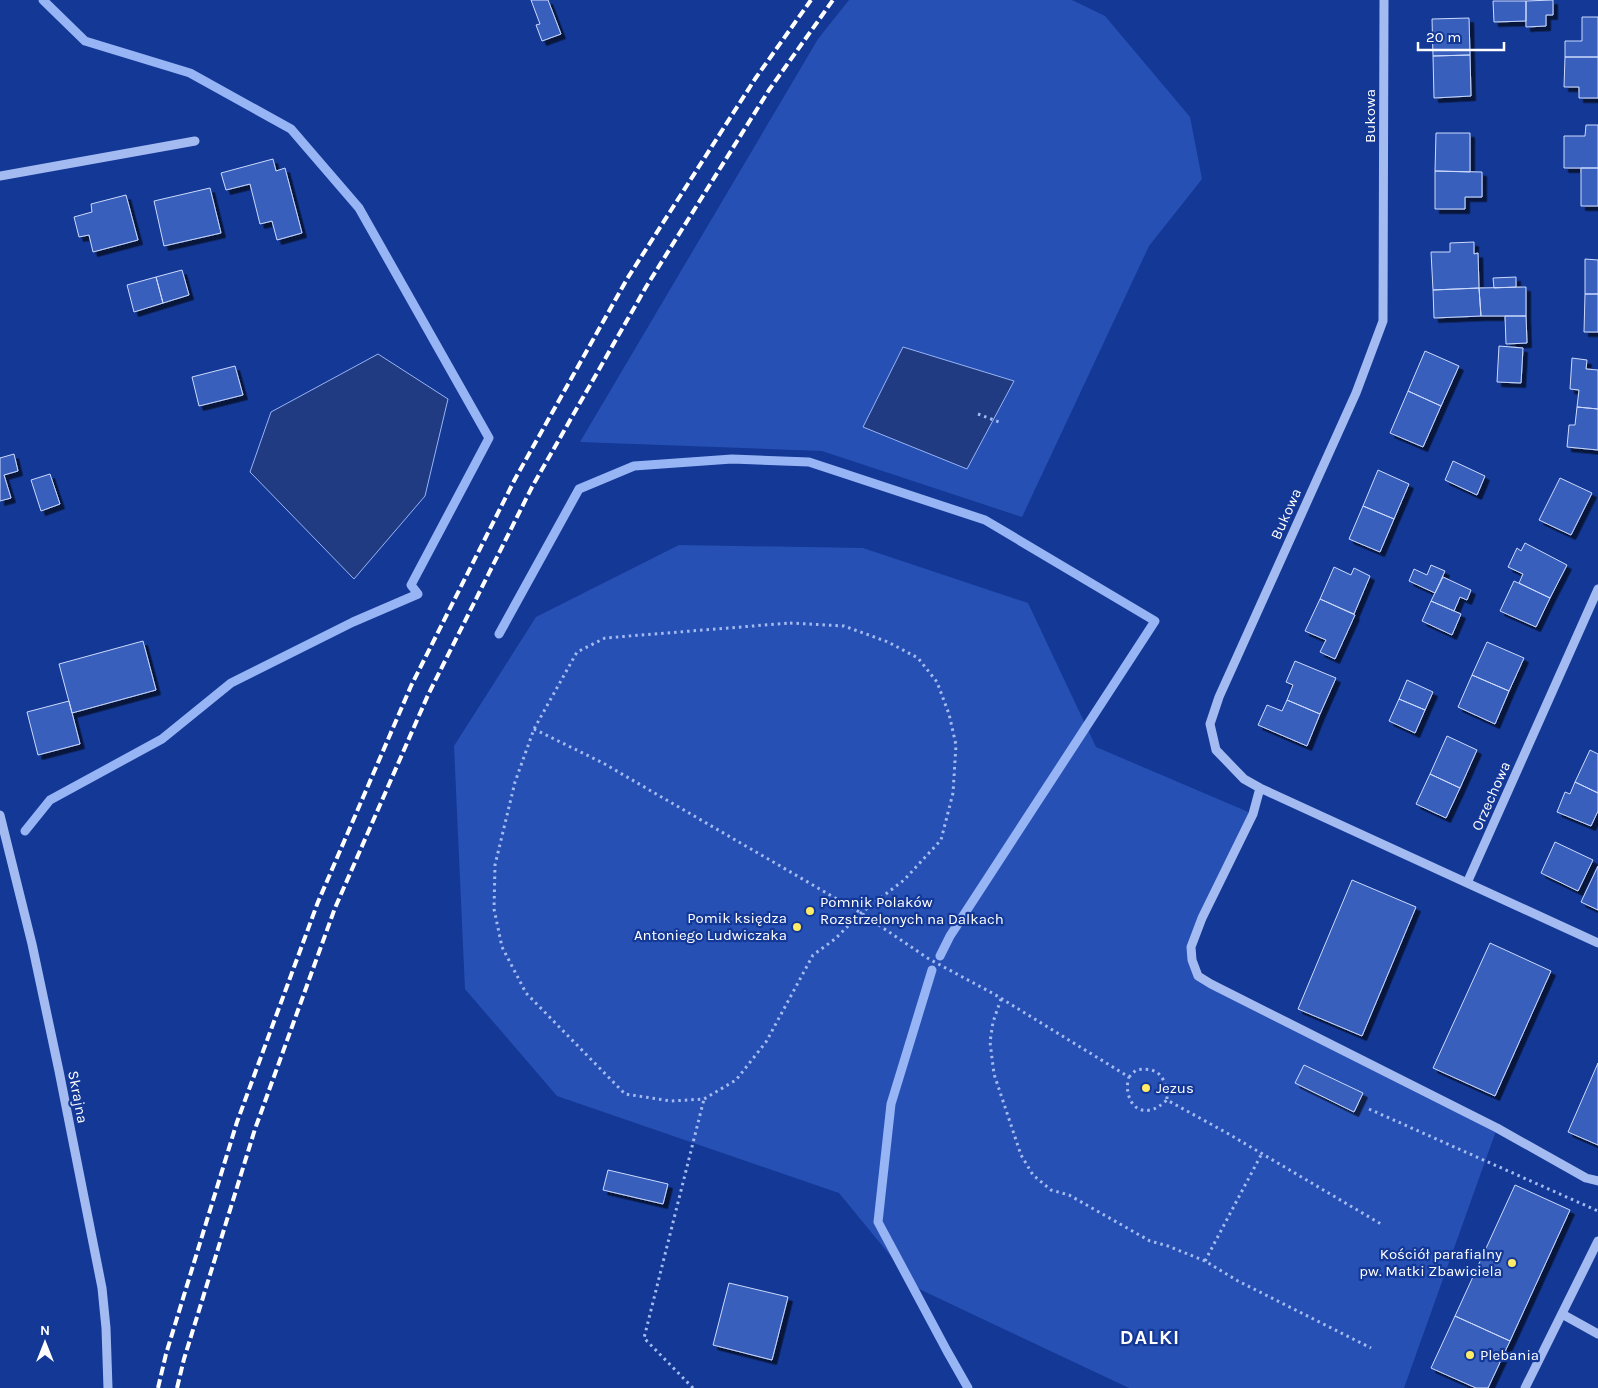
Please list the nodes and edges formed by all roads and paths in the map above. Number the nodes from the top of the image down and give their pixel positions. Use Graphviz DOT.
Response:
graph roads {
  1 [pos="1384,0"];
  2 [pos="195,140"];
  3 [pos="0,176"];
  4 [pos="978,414"];
  5 [pos="999,422"];
  6 [pos="1598,589"];
  7 [pos="534,729"];
  8 [pos="1260,788"];
  9 [pos="0,815"];
  10 [pos="1467,883"];
  11 [pos="861,912"];
  12 [pos="1598,943"];
  13 [pos="1001,999"];
  14 [pos="1129,1077"];
  15 [pos="704,1098"];
  16 [pos="1167,1100"];
  17 [pos="1369,1109"];
  18 [pos="1261,1155"];
  19 [pos="1598,1181"];
  20 [pos="1598,1211"];
  21 [pos="1381,1224"];
  22 [pos="1598,1241"];
  23 [pos="1205,1260"];
  24 [pos="1562,1314"];
  25 [pos="1598,1334"];
  26 [pos="1371,1348"];
  27 [pos="108,1388"];
  28 [pos="693,1388"];
  29 [pos="1526,1388"];
  1 -- 8 [label="street, Bukowa"];
  2 -- 3 [label="street"];
  4 -- 5 [label="path"];
  6 -- 10 [label="street, Orzechowa"];
  7 -- 11 [label="path"];
  7 -- 11 [label="path"];
  7 -- 15 [label="path"];
  8 -- 10 [label="street, Bukowa"];
  8 -- 19 [label="street"];
  9 -- 27 [label="street, Skrajna"];
  10 -- 12 [label="street"];
  11 -- 13 [label="path"];
  11 -- 15 [label="path"];
  13 -- 14 [label="path"];
  13 -- 23 [label="path"];
  14 -- 16 [label="path"];
  14 -- 16 [label="path"];
  15 -- 28 [label="path"];
  16 -- 18 [label="path"];
  17 -- 20 [label="path"];
  18 -- 21 [label="path"];
  18 -- 23 [label="path"];
  22 -- 24 [label="street"];
  23 -- 26 [label="path"];
  24 -- 25 [label="street"];
  24 -- 29 [label="street"];
}
